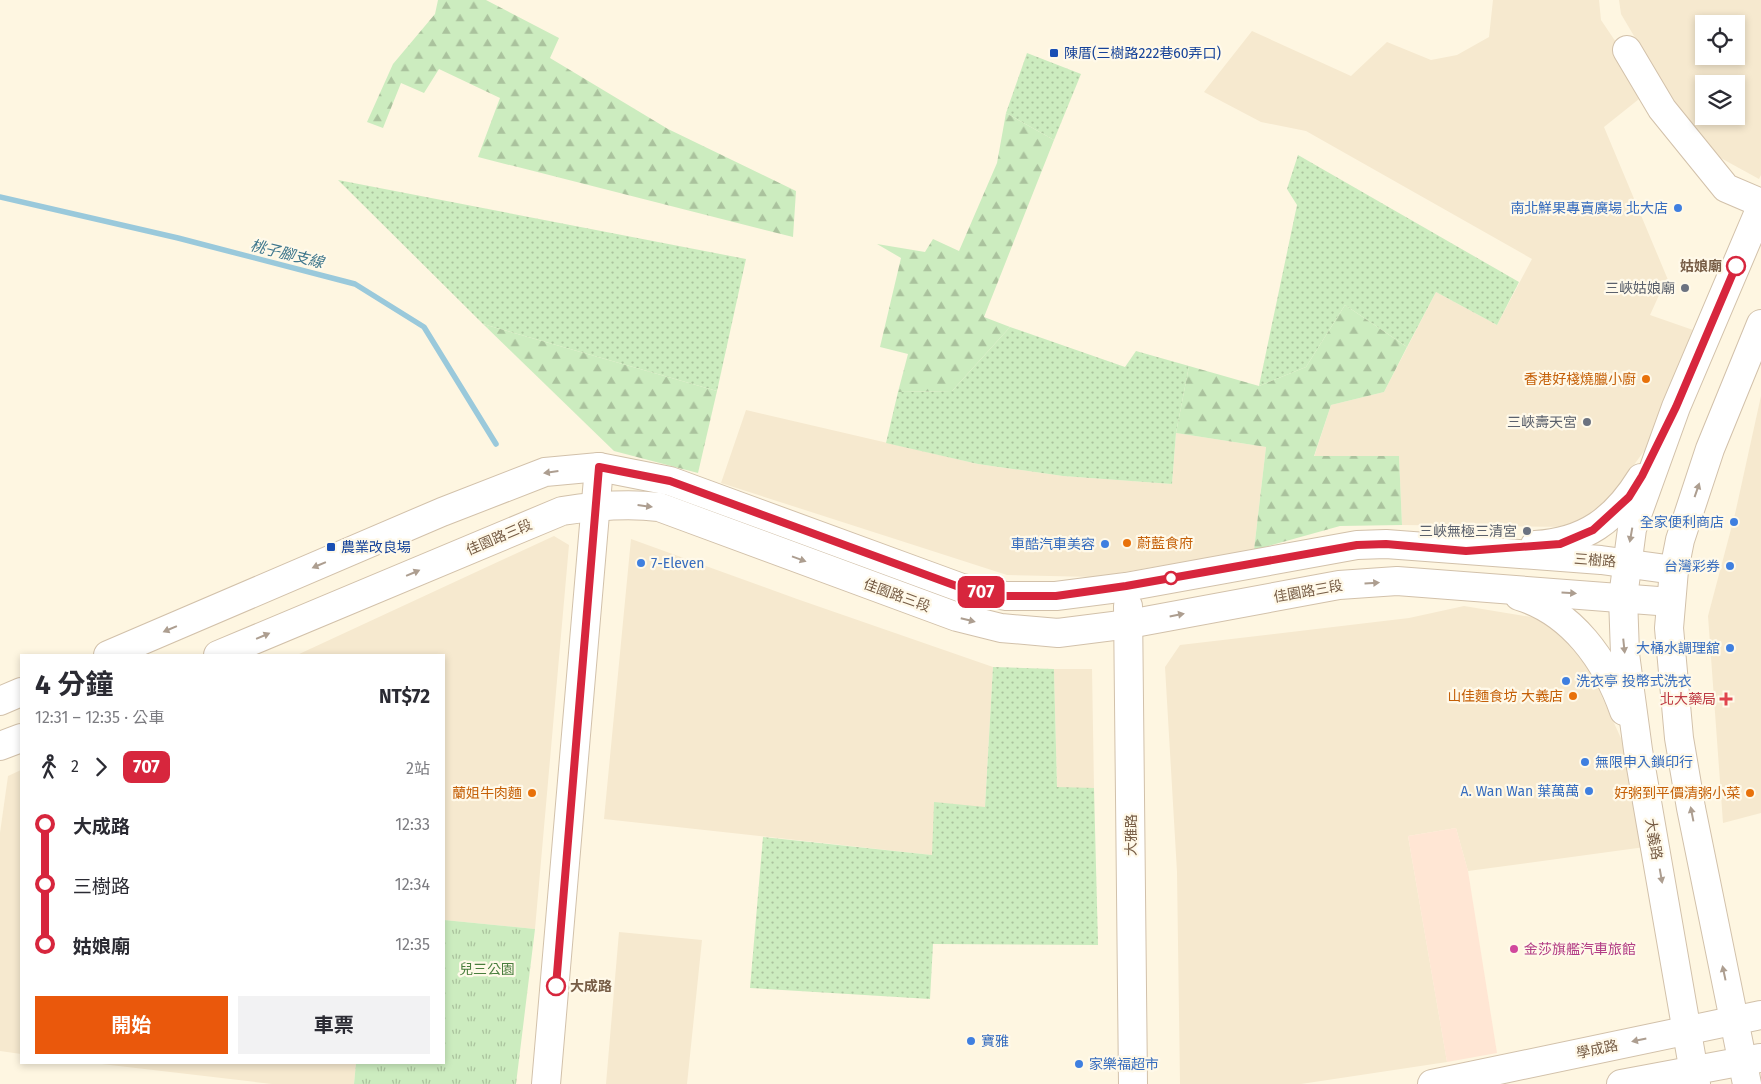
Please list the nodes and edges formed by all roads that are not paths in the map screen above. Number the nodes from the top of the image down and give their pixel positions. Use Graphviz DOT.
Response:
graph roads {
  1 [pos="1627,50"];
  2 [pos="1761,203"];
  3 [pos="1761,206"];
  4 [pos="1761,324"];
  5 [pos="1676,407"];
  6 [pos="599,467"];
  7 [pos="597,506"];
  8 [pos="1466,551"];
  9 [pos="1627,562"];
  10 [pos="1674,570"];
  11 [pos="1126,586"];
  12 [pos="1491,587"];
  13 [pos="1622,598"];
  14 [pos="1671,602"];
  15 [pos="1129,624"];
  16 [pos="110,654"];
  17 [pos="220,654"];
  18 [pos="20,692"];
  19 [pos="0,701"];
  20 [pos="20,738"];
  21 [pos="0,746"];
  22 [pos="1638,750"];
  23 [pos="1761,1015"];
  24 [pos="1734,1021"];
  25 [pos="1686,1030"];
  26 [pos="1750,1068"];
  27 [pos="1695,1077"];
  28 [pos="546,1084"];
  29 [pos="1133,1084"];
  30 [pos="1432,1084"];
  31 [pos="1621,1084"];
  1 -- 2 [label="street"];
  3 -- 5 [label="street, 三樹路"];
  10 -- 4 [label="street, one-way"];
  5 -- 8 [label="street"];
  5 -- 9 [label="street, 三樹路, one-way"];
  6 -- 7 [label="street"];
  6 -- 11 [label="street, 三樹路"];
  6 -- 16 [label="street, one-way"];
  7 -- 15 [label="street, 佳園路三段, one-way"];
  17 -- 7 [label="street, 佳園路三段, one-way"];
  7 -- 28 [label="street"];
  8 -- 9 [label="street, 三樹路"];
  8 -- 11 [label="street, 三樹路"];
  9 -- 10 [label="street, 三樹路"];
  9 -- 13 [label="street, 大義路"];
  10 -- 14 [label="street"];
  11 -- 15 [label="street, 大雅路"];
  12 -- 13 [label="street, 佳園路三段, one-way"];
  15 -- 12 [label="street, 佳園路三段, one-way"];
  12 -- 22 [label="street"];
  13 -- 14 [label="street, 佳園路三段"];
  13 -- 22 [label="street, 大義路, one-way"];
  24 -- 14 [label="street, one-way"];
  15 -- 29 [label="street, 大雅路"];
  18 -- 19 [label="street"];
  20 -- 21 [label="street"];
  22 -- 25 [label="street, 大義路, one-way"];
  23 -- 24 [label="street, 學成路"];
  24 -- 25 [label="street, 學成路"];
  24 -- 26 [label="street"];
  25 -- 27 [label="street, 大義路"];
  25 -- 30 [label="street, 學成路, one-way"];
  26 -- 27 [label="street"];
  27 -- 31 [label="street"];
}
